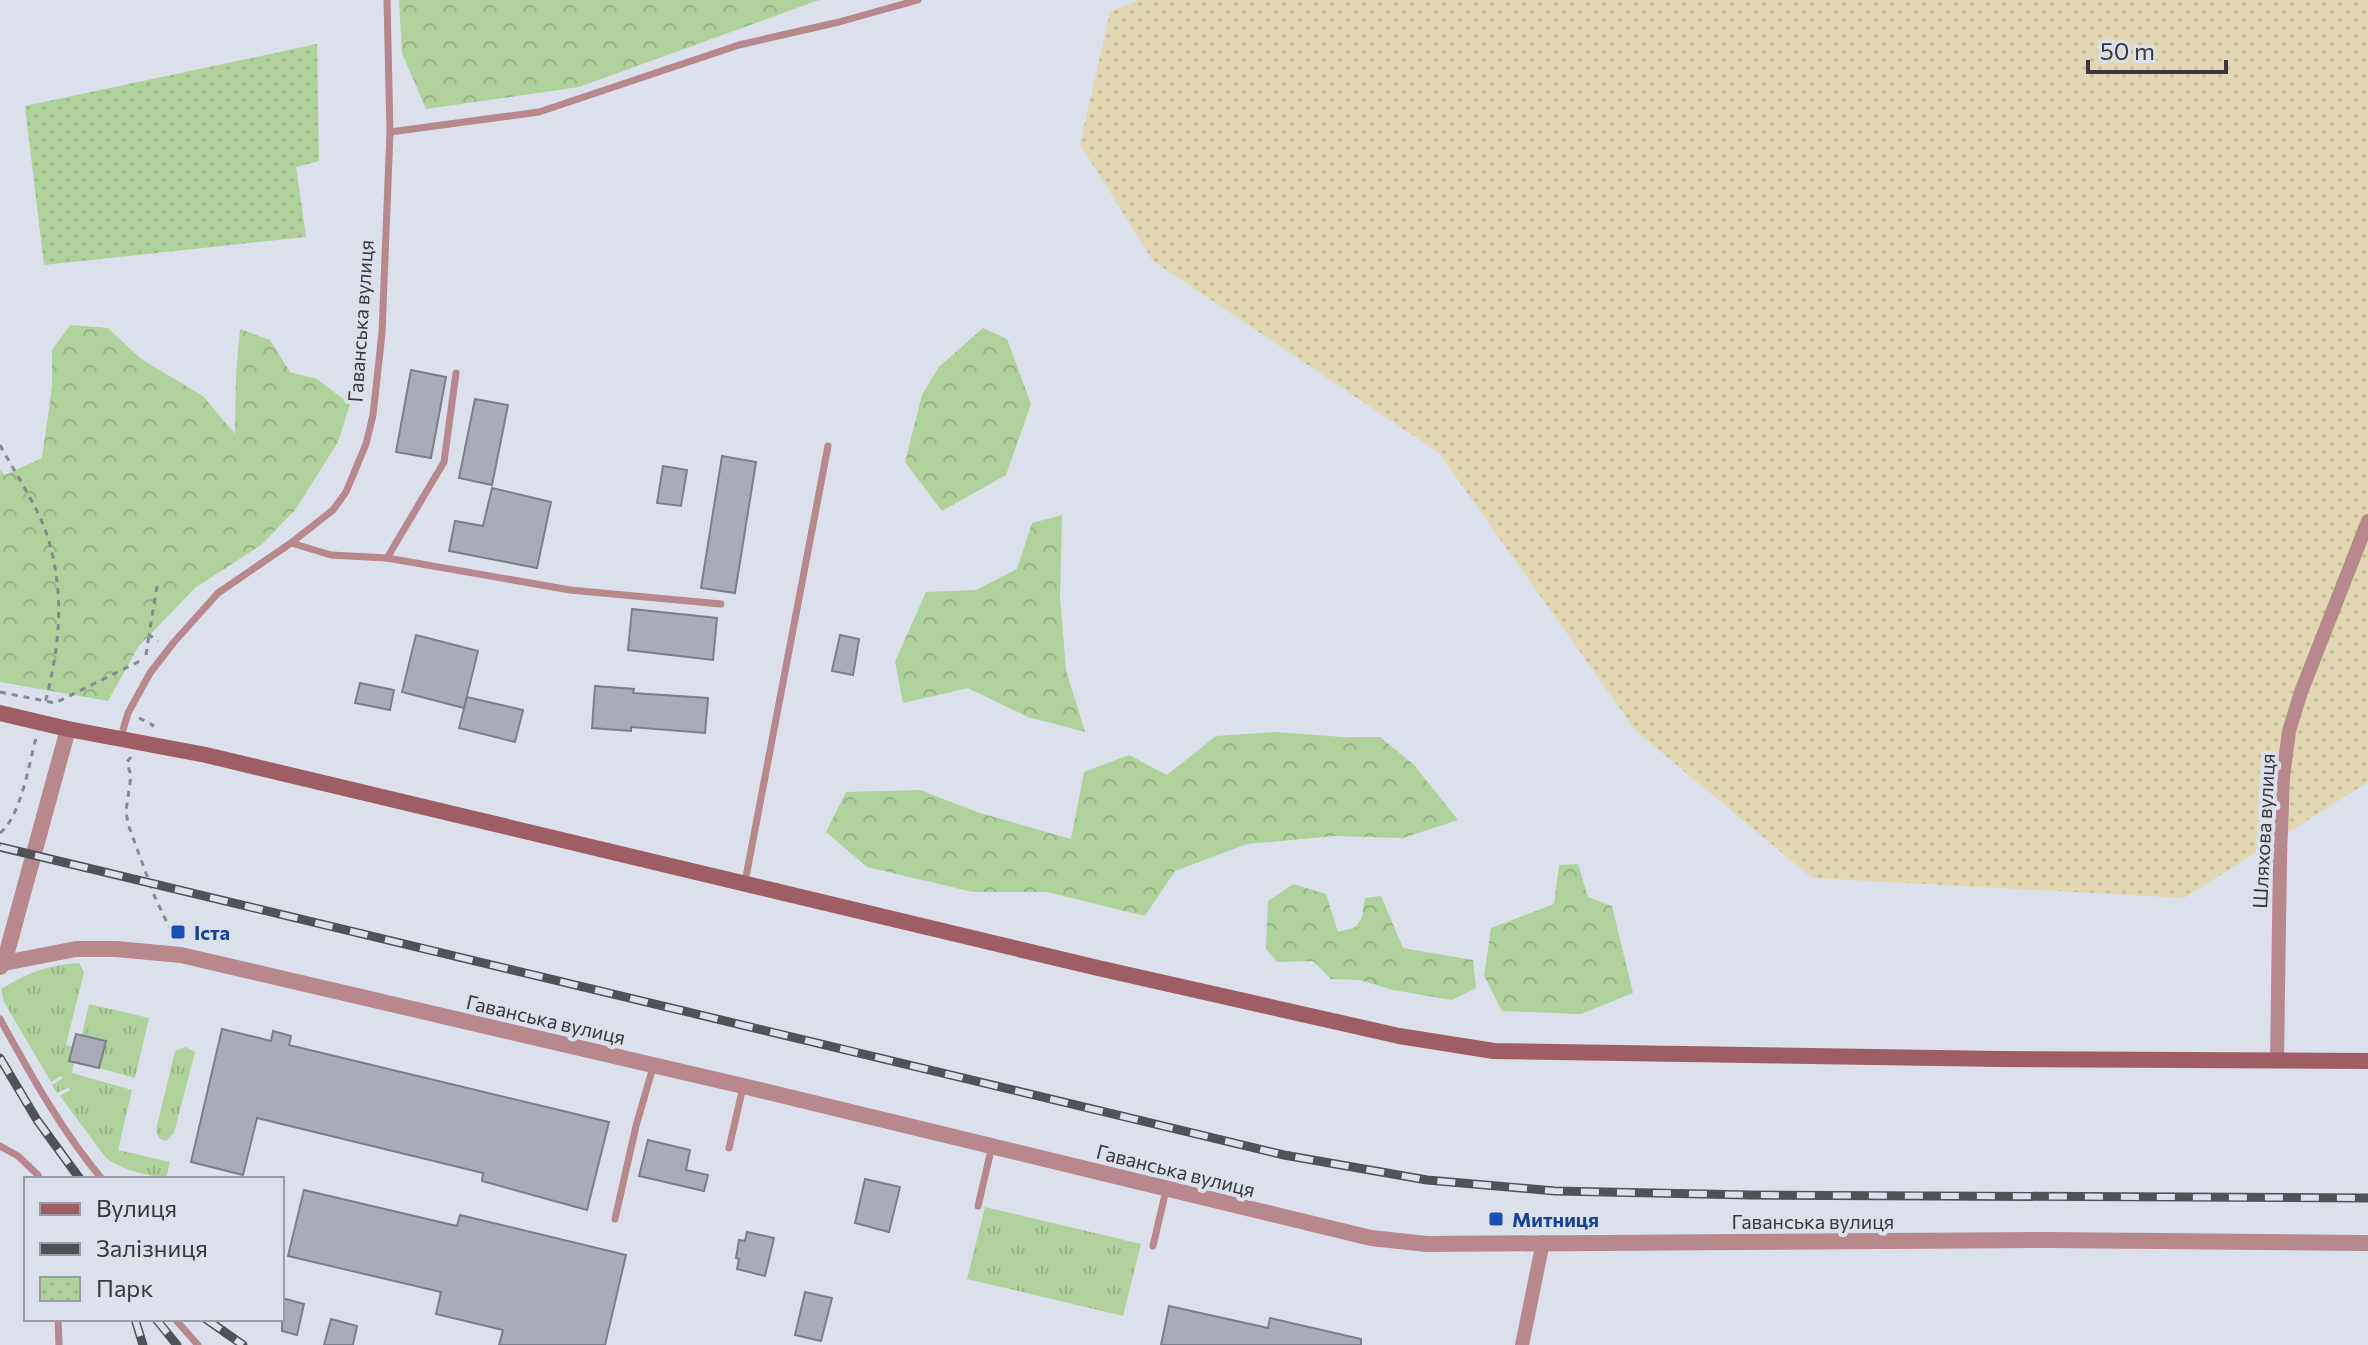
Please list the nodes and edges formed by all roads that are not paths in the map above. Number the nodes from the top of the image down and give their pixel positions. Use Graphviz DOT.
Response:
graph roads {
  1 [pos="387,0"];
  2 [pos="918,0"];
  3 [pos="390,132"];
  4 [pos="456,373"];
  5 [pos="828,446"];
  6 [pos="2368,521"];
  7 [pos="291,543"];
  8 [pos="387,558"];
  9 [pos="721,604"];
  10 [pos="0,713"];
  11 [pos="68,729"];
  12 [pos="121,738"];
  13 [pos="744,884"];
  14 [pos="2,965"];
  15 [pos="0,1019"];
  16 [pos="2277,1061"];
  17 [pos="2368,1061"];
  18 [pos="654,1065"];
  19 [pos="743,1086"];
  20 [pos="0,1146"];
  21 [pos="992,1146"];
  22 [pos="729,1148"];
  23 [pos="38,1177"];
  24 [pos="100,1177"];
  25 [pos="1166,1188"];
  26 [pos="978,1206"];
  27 [pos="615,1219"];
  28 [pos="1543,1242"];
  29 [pos="2368,1243"];
  30 [pos="1153,1246"];
  31 [pos="58,1321"];
  32 [pos="177,1321"];
  33 [pos="59,1345"];
  34 [pos="198,1345"];
  35 [pos="1522,1345"];
  1 -- 3 [label="lane, Гаванська вулиця"];
  2 -- 3 [label="lane"];
  3 -- 7 [label="lane, Гаванська вулиця"];
  4 -- 8 [label="lane"];
  5 -- 13 [label="lane"];
  6 -- 16 [label="street, Шляхова вулиця"];
  7 -- 8 [label="lane"];
  7 -- 12 [label="lane, Гаванська вулиця"];
  8 -- 9 [label="lane"];
  10 -- 11 [label="main road"];
  11 -- 12 [label="main road"];
  11 -- 14 [label="street"];
  12 -- 13 [label="main road"];
  13 -- 16 [label="main road"];
  14 -- 18 [label="street, Гаванська вулиця"];
  15 -- 24 [label="lane"];
  16 -- 17 [label="main road"];
  18 -- 19 [label="street, Гаванська вулиця"];
  18 -- 27 [label="lane"];
  19 -- 21 [label="street, Гаванська вулиця"];
  19 -- 22 [label="lane"];
  20 -- 23 [label="lane"];
  21 -- 25 [label="street, Гаванська вулиця"];
  21 -- 26 [label="lane"];
  25 -- 28 [label="street, Гаванська вулиця"];
  25 -- 30 [label="lane"];
  28 -- 29 [label="street, Гаванська вулиця"];
  28 -- 35 [label="street"];
  31 -- 33 [label="lane"];
  32 -- 34 [label="lane"];
}
